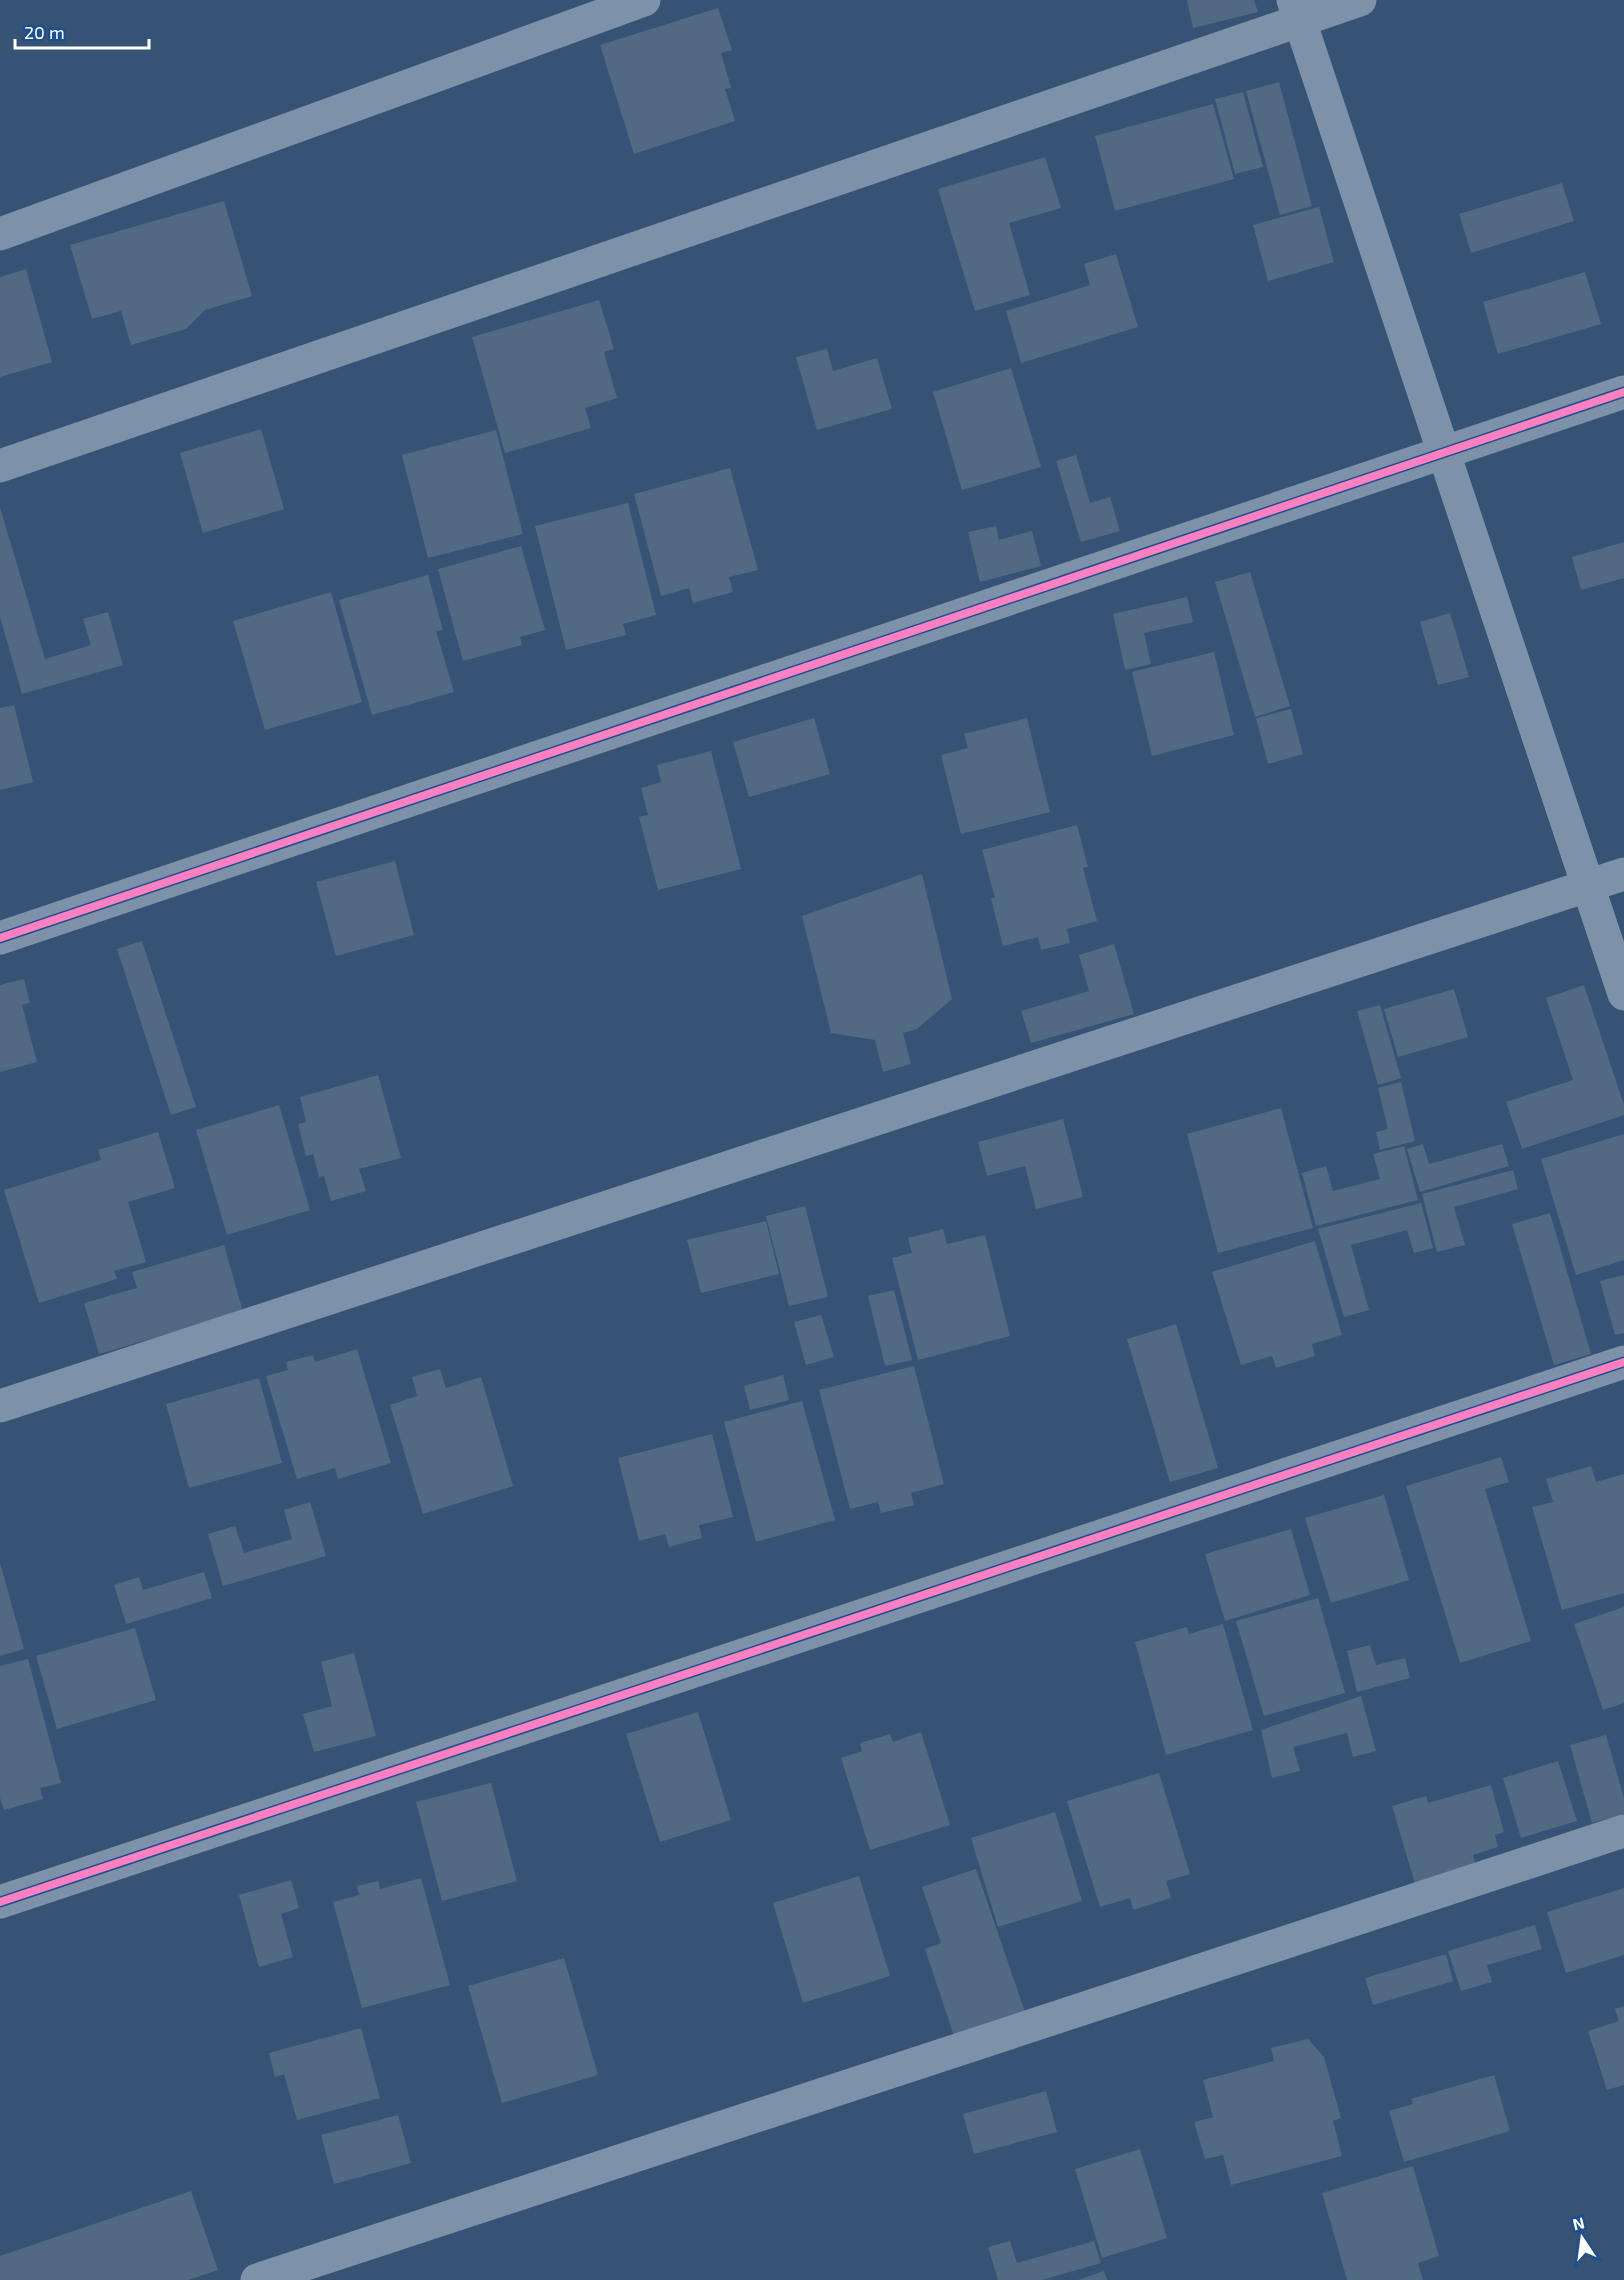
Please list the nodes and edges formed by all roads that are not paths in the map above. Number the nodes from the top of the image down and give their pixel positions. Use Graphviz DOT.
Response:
graph roads {
  1 [pos="644,0"];
  2 [pos="1360,0"];
  3 [pos="1297,10"];
  4 [pos="0,234"];
  5 [pos="1624,392"];
  6 [pos="1444,453"];
  7 [pos="0,466"];
  8 [pos="1624,874"];
  9 [pos="1588,886"];
  10 [pos="0,938"];
  11 [pos="1624,994"];
  12 [pos="1624,1362"];
  13 [pos="0,1406"];
  14 [pos="1624,1831"];
  15 [pos="0,1902"];
  16 [pos="257,2280"];
  1 -- 4 [label="street"];
  2 -- 3 [label="street"];
  3 -- 6 [label="street"];
  3 -- 7 [label="street"];
  5 -- 6 [label="street"];
  6 -- 9 [label="street"];
  6 -- 10 [label="street"];
  8 -- 9 [label="street"];
  9 -- 11 [label="street"];
  9 -- 13 [label="street"];
  12 -- 15 [label="street"];
  14 -- 16 [label="street"];
}
